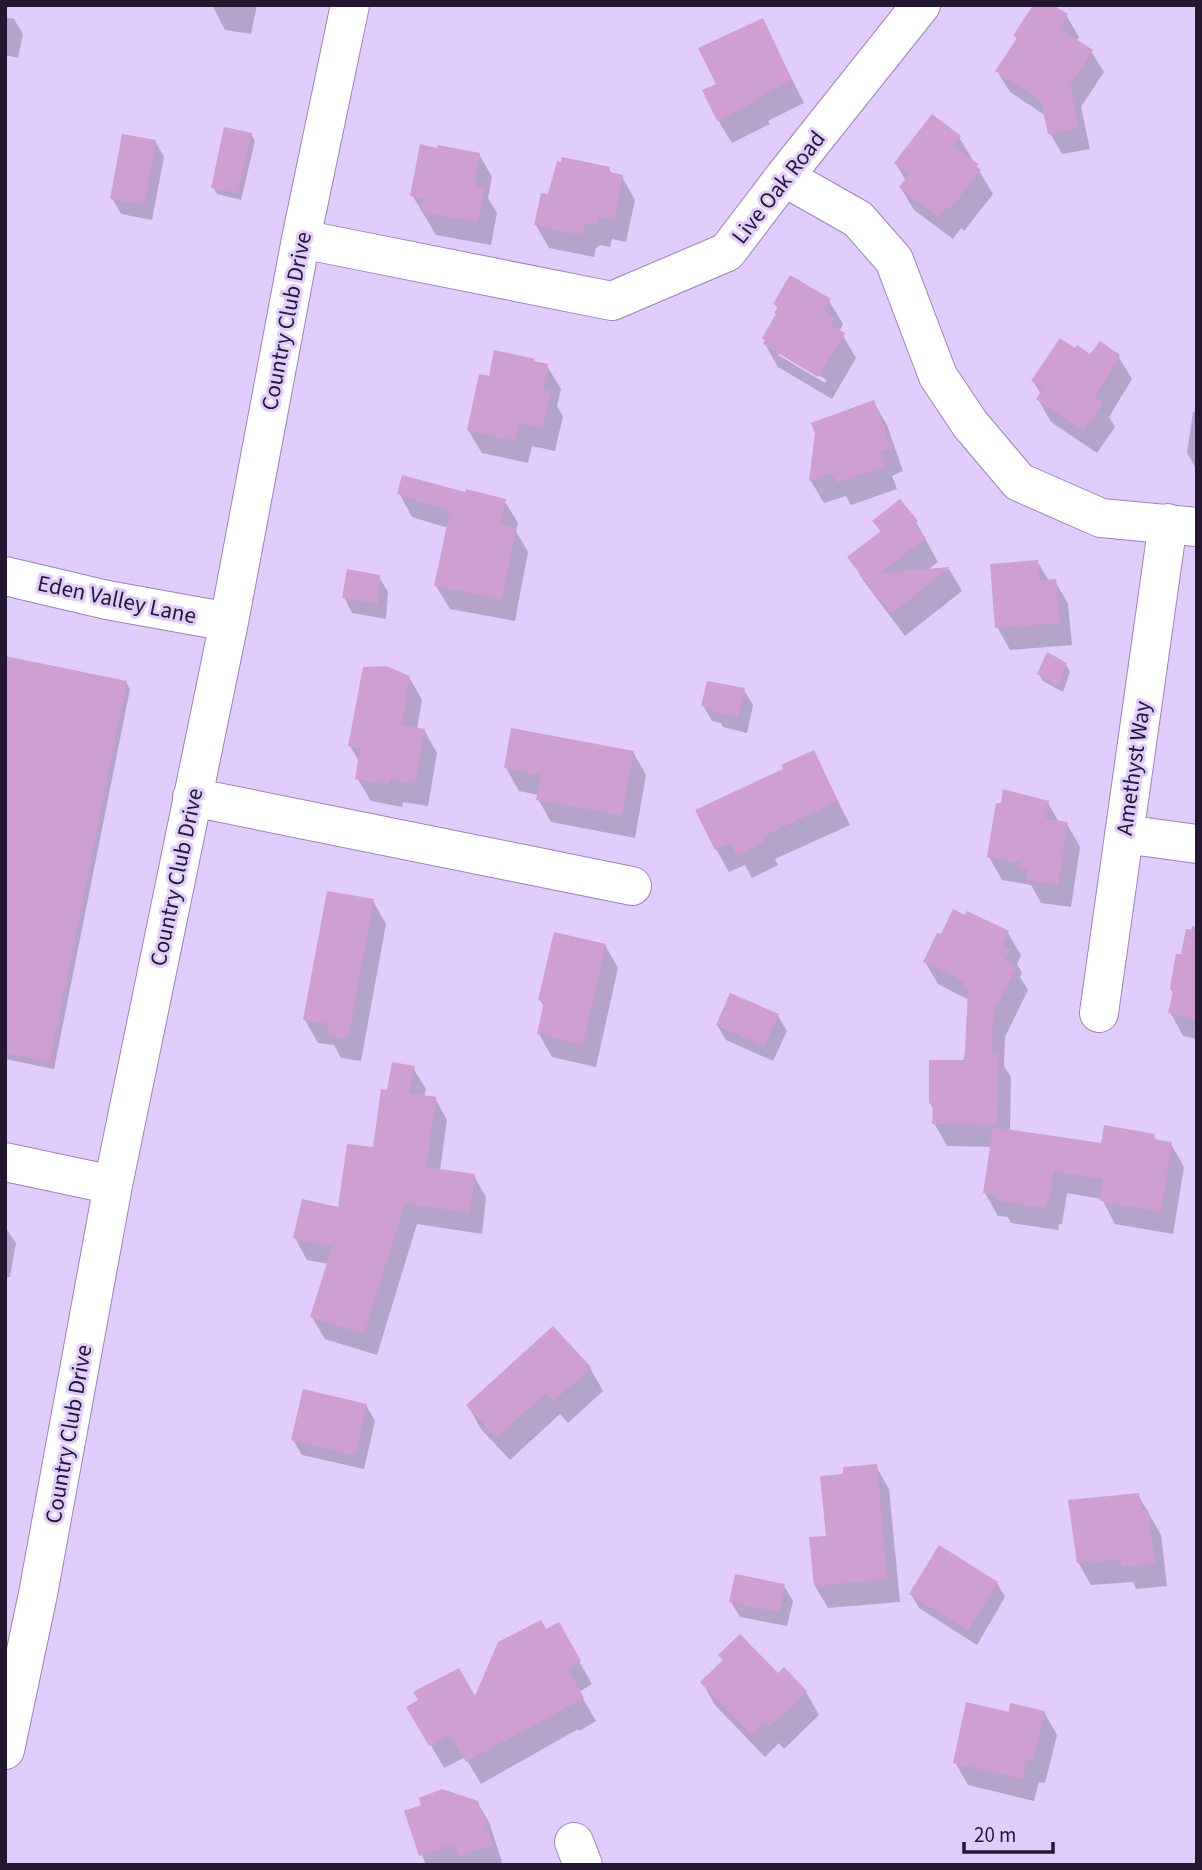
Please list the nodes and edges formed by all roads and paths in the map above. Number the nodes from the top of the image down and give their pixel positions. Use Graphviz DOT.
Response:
graph roads {
  1 [pos="350,5"];
  2 [pos="921,5"];
  3 [pos="784,177"];
  4 [pos="301,239"];
  5 [pos="1183,525"];
  6 [pos="5,576"];
  7 [pos="229,622"];
  8 [pos="192,797"];
  9 [pos="1124,834"];
  10 [pos="1197,844"];
  11 [pos="632,886"];
  12 [pos="1099,1013"];
  13 [pos="5,1162"];
  14 [pos="113,1185"];
  15 [pos="5,1749"];
  1 -- 4 [label="street, Country Club Drive"];
  2 -- 3 [label="street, Live Oak Road"];
  3 -- 4 [label="street, Live Oak Road"];
  3 -- 5 [label="street"];
  4 -- 7 [label="street, Country Club Drive"];
  5 -- 9 [label="street, Amethyst Way"];
  6 -- 7 [label="street, Eden Valley Lane"];
  7 -- 8 [label="street, Country Club Drive"];
  8 -- 11 [label="street"];
  8 -- 14 [label="street, Country Club Drive"];
  9 -- 10 [label="street"];
  9 -- 12 [label="street, Amethyst Way"];
  13 -- 14 [label="street"];
  14 -- 15 [label="street, Country Club Drive"];
}
